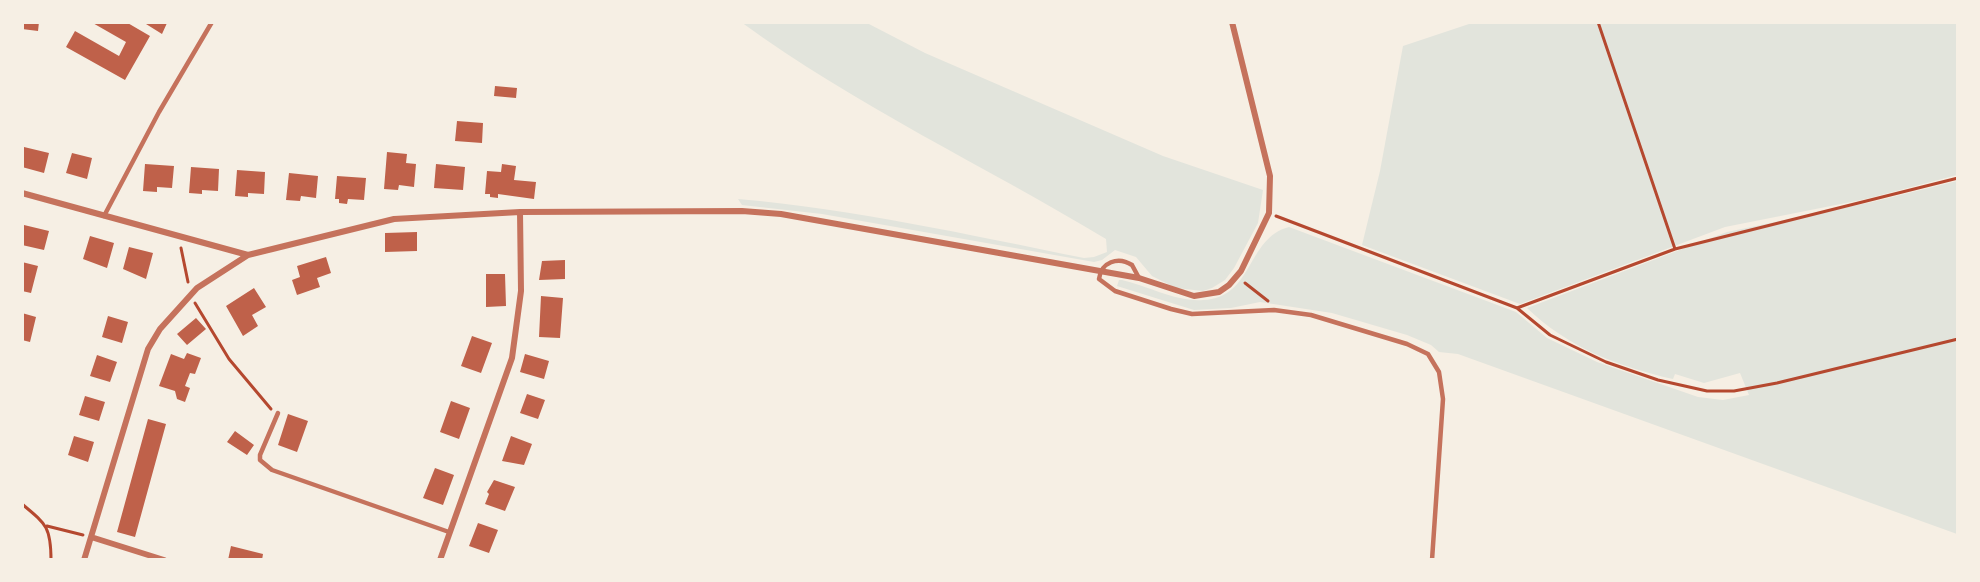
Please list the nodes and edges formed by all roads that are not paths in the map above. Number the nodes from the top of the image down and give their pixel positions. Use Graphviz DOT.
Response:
graph roads {
  1 [pos="212,22"];
  2 [pos="1232,22"];
  3 [pos="22,193"];
  4 [pos="520,212"];
  5 [pos="104,216"];
  6 [pos="248,255"];
  7 [pos="1100,273"];
  8 [pos="1139,278"];
  9 [pos="278,413"];
  10 [pos="449,532"];
  11 [pos="91,537"];
  12 [pos="84,560"];
  13 [pos="164,560"];
  14 [pos="440,560"];
  15 [pos="1432,560"];
  1 -- 5 [label="lane"];
  2 -- 8 [label="street"];
  3 -- 5 [label="street"];
  4 -- 6 [label="street"];
  4 -- 7 [label="street"];
  4 -- 10 [label="street"];
  5 -- 6 [label="street"];
  6 -- 11 [label="street"];
  7 -- 8 [label="street"];
  7 -- 8 [label="lane"];
  7 -- 15 [label="lane"];
  9 -- 10 [label="lane"];
  10 -- 14 [label="street"];
  11 -- 12 [label="street"];
  11 -- 13 [label="street"];
}
